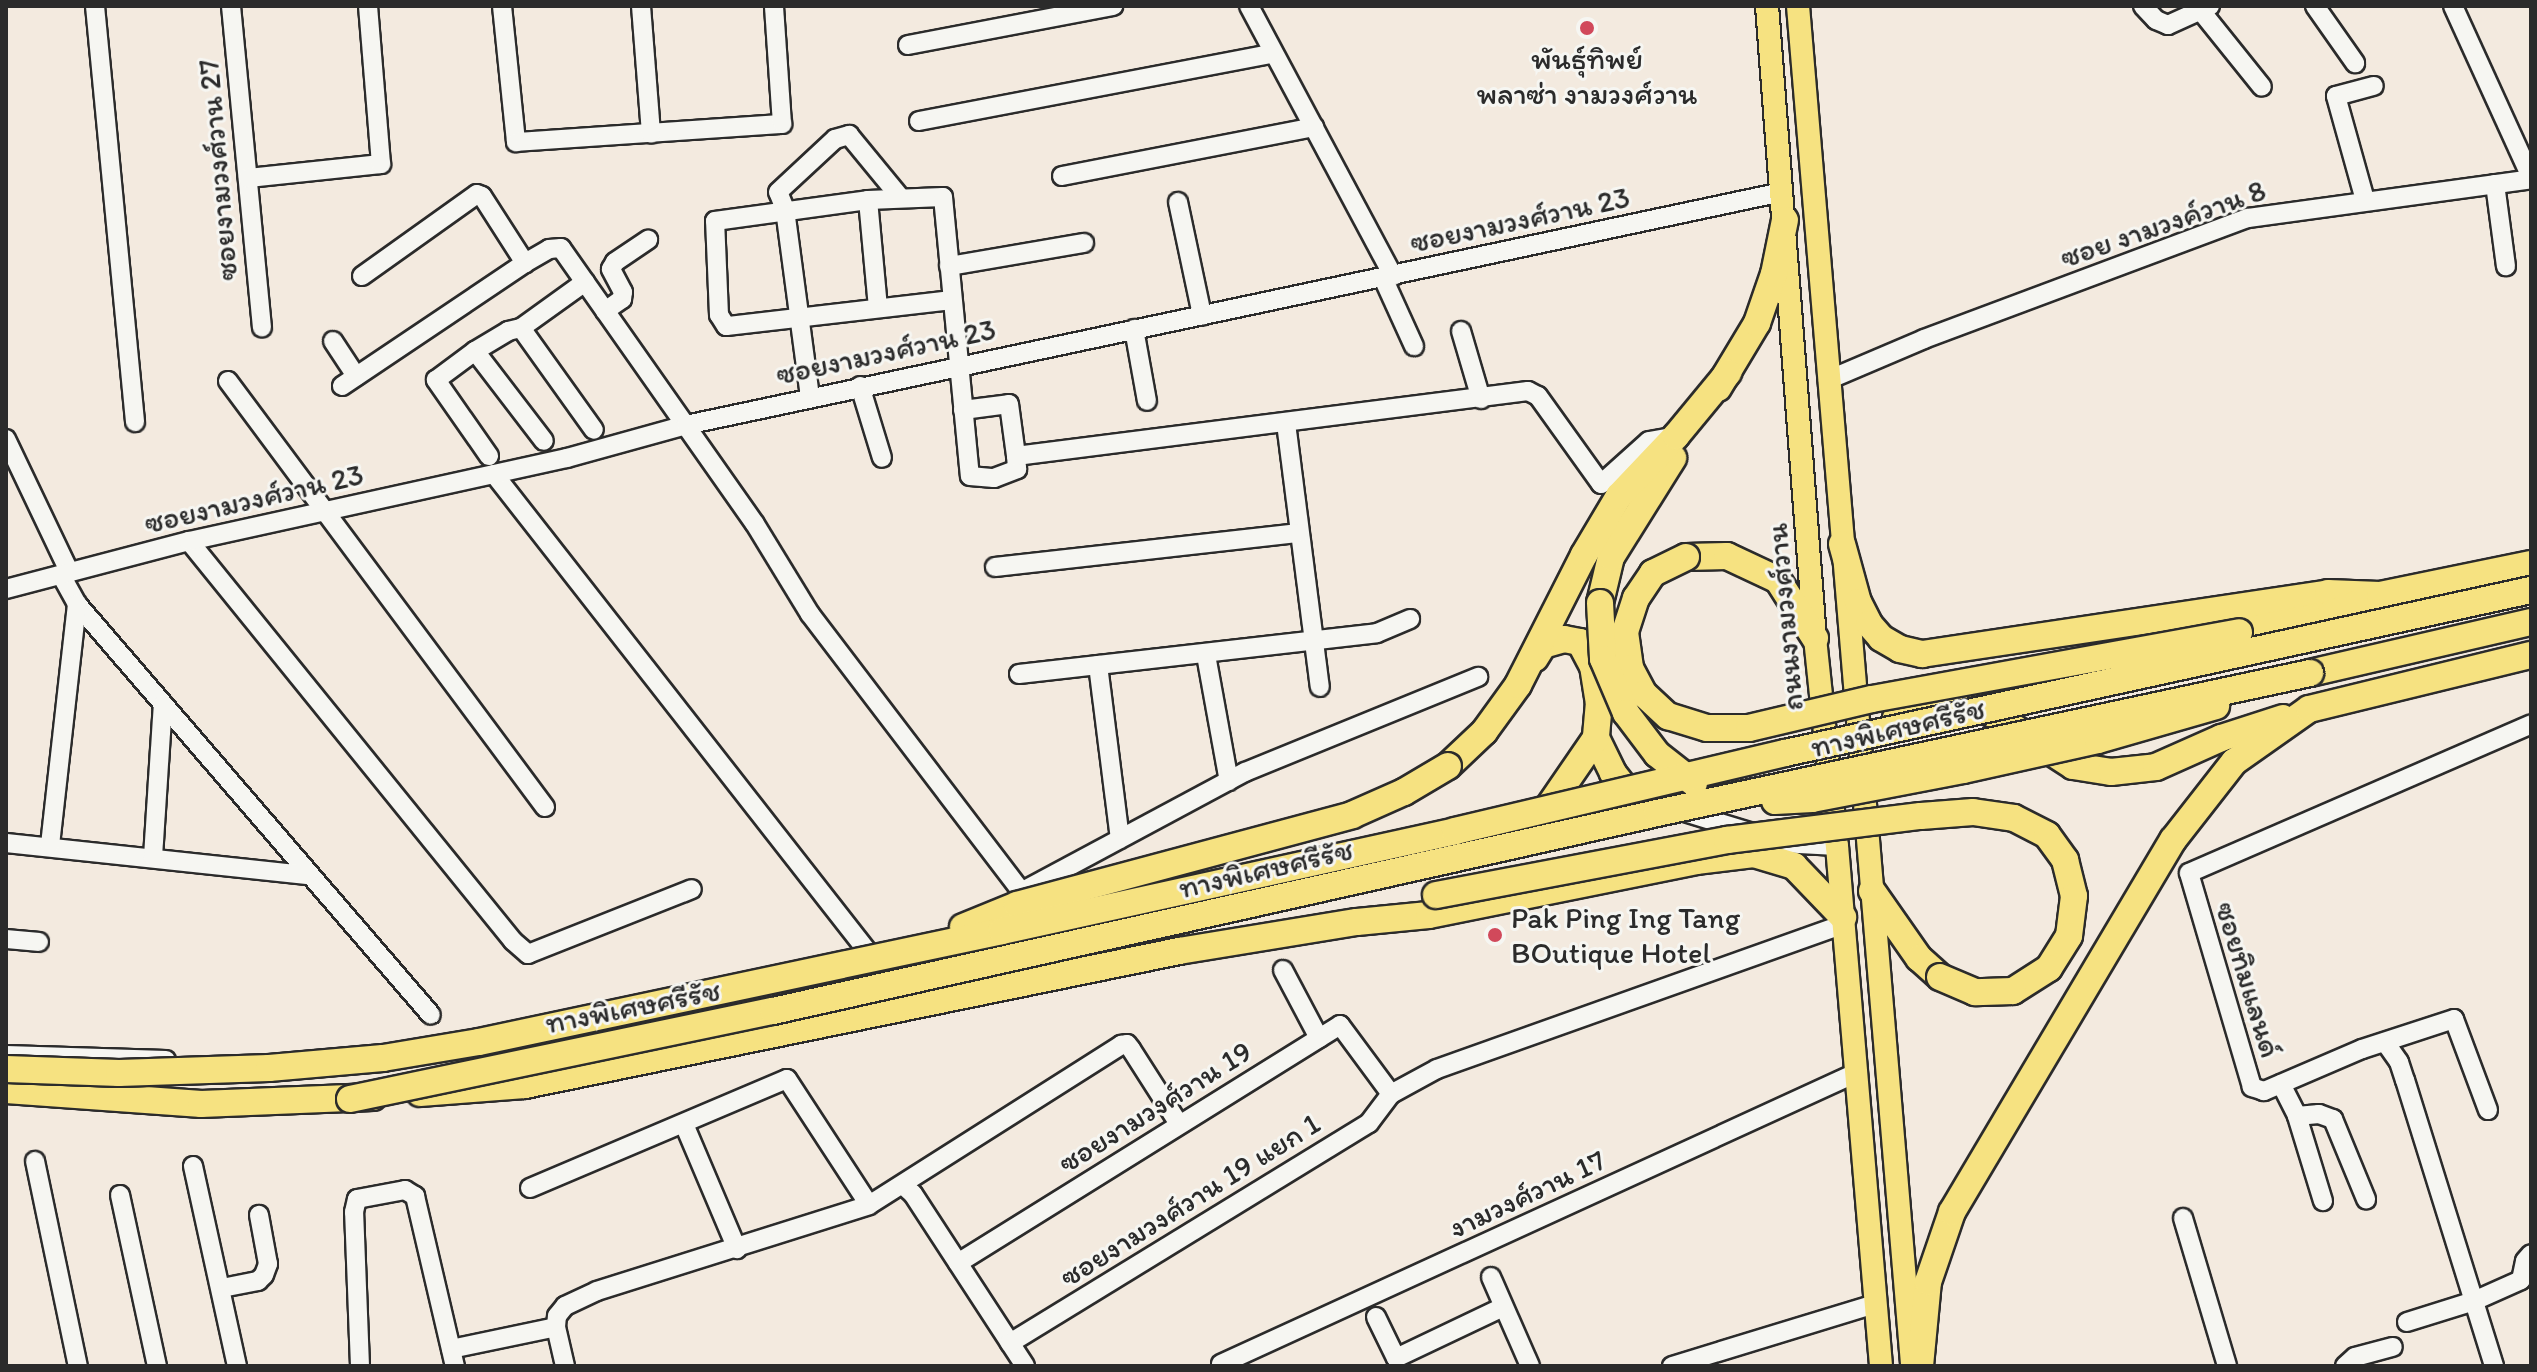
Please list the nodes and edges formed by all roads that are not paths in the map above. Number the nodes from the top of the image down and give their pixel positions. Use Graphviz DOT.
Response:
graph roads {
  1 [pos="95,6"];
  2 [pos="231,6"];
  3 [pos="368,6"];
  4 [pos="502,6"];
  5 [pos="641,6"];
  6 [pos="774,6"];
  7 [pos="1113,6"];
  8 [pos="1249,6"];
  9 [pos="1767,6"];
  10 [pos="1798,6"];
  11 [pos="2143,6"];
  12 [pos="2315,6"];
  13 [pos="2453,6"];
  14 [pos="2206,8"];
  15 [pos="908,45"];
  16 [pos="1274,53"];
  17 [pos="2355,63"];
  18 [pos="2374,86"];
  19 [pos="2262,87"];
  20 [pos="919,121"];
  21 [pos="1314,127"];
  22 [pos="651,134"];
  23 [pos="1062,176"];
  24 [pos="248,178"];
  25 [pos="2531,178"];
  26 [pos="2495,184"];
  27 [pos="1782,192"];
  28 [pos="900,197"];
  29 [pos="868,200"];
  30 [pos="2365,200"];
  31 [pos="1178,202"];
  32 [pos="785,209"];
  33 [pos="1785,220"];
  34 [pos="648,240"];
  35 [pos="1084,243"];
  36 [pos="525,263"];
  37 [pos="949,266"];
  38 [pos="2506,266"];
  39 [pos="362,276"];
  40 [pos="1388,277"];
  41 [pos="585,282"];
  42 [pos="952,300"];
  43 [pos="878,308"];
  44 [pos="605,311"];
  45 [pos="1202,315"];
  46 [pos="797,319"];
  47 [pos="262,328"];
  48 [pos="521,328"];
  49 [pos="1134,329"];
  50 [pos="1461,331"];
  51 [pos="333,341"];
  52 [pos="1414,346"];
  53 [pos="475,351"];
  54 [pos="959,364"];
  55 [pos="1728,373"];
  56 [pos="1828,380"];
  57 [pos="228,381"];
  58 [pos="860,386"];
  59 [pos="810,397"];
  60 [pos="1481,399"];
  61 [pos="1147,401"];
  62 [pos="963,410"];
  63 [pos="135,422"];
  64 [pos="1286,423"];
  65 [pos="686,425"];
  66 [pos="594,430"];
  67 [pos="1676,436"];
  68 [pos="6,439"];
  69 [pos="544,441"];
  70 [pos="1016,456"];
  71 [pos="882,458"];
  72 [pos="492,465"];
  73 [pos="322,512"];
  74 [pos="1299,533"];
  75 [pos="189,541"];
  76 [pos="1842,544"];
  77 [pos="2531,564"];
  78 [pos="995,567"];
  79 [pos="65,574"];
  80 [pos="6,589"];
  81 [pos="2531,590"];
  82 [pos="2380,595"];
  83 [pos="77,604"];
  84 [pos="1410,619"];
  85 [pos="2531,622"];
  86 [pos="1815,638"];
  87 [pos="1315,641"];
  88 [pos="1206,655"];
  89 [pos="2531,655"];
  90 [pos="1098,665"];
  91 [pos="2310,673"];
  92 [pos="1019,674"];
  93 [pos="1478,677"];
  94 [pos="1518,685"];
  95 [pos="1320,687"];
  96 [pos="163,704"];
  97 [pos="2309,709"];
  98 [pos="2531,724"];
  99 [pos="1596,738"];
  100 [pos="1859,747"];
  101 [pos="1229,781"];
  102 [pos="545,807"];
  103 [pos="1640,808"];
  104 [pos="1532,831"];
  105 [pos="1120,839"];
  106 [pos="6,843"];
  107 [pos="50,845"];
  108 [pos="1837,846"];
  109 [pos="153,857"];
  110 [pos="307,875"];
  111 [pos="1304,883"];
  112 [pos="692,889"];
  113 [pos="1023,891"];
  114 [pos="1872,891"];
  115 [pos="1360,919"];
  116 [pos="1843,921"];
  117 [pos="1304,932"];
  118 [pos="1052,934"];
  119 [pos="6,939"];
  120 [pos="39,942"];
  121 [pos="912,948"];
  122 [pos="880,969"];
  123 [pos="1283,970"];
  124 [pos="431,1015"];
  125 [pos="1319,1038"];
  126 [pos="2385,1042"];
  127 [pos="6,1055"];
  128 [pos="6,1069"];
  129 [pos="1856,1073"];
  130 [pos="2281,1084"];
  131 [pos="6,1090"];
  132 [pos="1391,1094"];
  133 [pos="350,1099"];
  134 [pos="2488,1110"];
  135 [pos="2297,1116"];
  136 [pos="684,1124"];
  137 [pos="1179,1124"];
  138 [pos="35,1161"];
  139 [pos="193,1166"];
  140 [pos="903,1185"];
  141 [pos="530,1188"];
  142 [pos="120,1195"];
  143 [pos="2366,1199"];
  144 [pos="2323,1201"];
  145 [pos="869,1205"];
  146 [pos="259,1215"];
  147 [pos="2183,1218"];
  148 [pos="737,1249"];
  149 [pos="2531,1254"];
  150 [pos="958,1263"];
  151 [pos="1491,1277"];
  152 [pos="222,1288"];
  153 [pos="2474,1301"];
  154 [pos="1875,1304"];
  155 [pos="1503,1307"];
  156 [pos="1376,1317"];
  157 [pos="2407,1322"];
  158 [pos="556,1327"];
  159 [pos="1010,1343"];
  160 [pos="2393,1347"];
  161 [pos="453,1357"];
  162 [pos="1398,1362"];
  163 [pos="1221,1364"];
  164 [pos="78,1366"];
  165 [pos="157,1366"];
  166 [pos="237,1366"];
  167 [pos="360,1366"];
  168 [pos="565,1366"];
  169 [pos="1025,1366"];
  170 [pos="1530,1366"];
  171 [pos="1672,1366"];
  172 [pos="1881,1366"];
  173 [pos="1912,1366"];
  174 [pos="1920,1366"];
  175 [pos="2227,1366"];
  176 [pos="2345,1366"];
  177 [pos="2494,1366"];
  1 -- 63 [label="street"];
  2 -- 24 [label="street, ซอยงามวงศ์วาน 27"];
  3 -- 24 [label="street"];
  4 -- 22 [label="street"];
  5 -- 22 [label="street"];
  6 -- 22 [label="street"];
  7 -- 15 [label="street"];
  8 -- 16 [label="street"];
  9 -- 27 [label="main road, ถนนงามวงศ์วาน"];
  10 -- 56 [label="main road, ถนนงามวงศ์วาน"];
  11 -- 14 [label="street"];
  12 -- 17 [label="street"];
  13 -- 25 [label="street"];
  14 -- 19 [label="street"];
  16 -- 20 [label="street"];
  16 -- 21 [label="street"];
  18 -- 30 [label="street"];
  21 -- 23 [label="street"];
  21 -- 40 [label="street"];
  24 -- 47 [label="street, ซอยงามวงศ์วาน 27"];
  25 -- 26 [label="street, ซอย งามวงค์วาน 8"];
  26 -- 30 [label="street, ซอย งามวงค์วาน 8"];
  26 -- 38 [label="street"];
  27 -- 33 [label="main road, ถนนงามวงศ์วาน"];
  27 -- 40 [label="street, ซอยงามวงศ์วาน 23"];
  28 -- 29 [label="street"];
  28 -- 32 [label="street"];
  28 -- 37 [label="street"];
  29 -- 32 [label="street"];
  29 -- 43 [label="street"];
  30 -- 56 [label="street, ซอย งามวงค์วาน 8"];
  31 -- 45 [label="street"];
  32 -- 46 [label="street"];
  32 -- 46 [label="street"];
  33 -- 55 [label="highway"];
  33 -- 86 [label="main road, ถนนงามวงศ์วาน"];
  34 -- 44 [label="street"];
  35 -- 37 [label="street"];
  36 -- 39 [label="street"];
  36 -- 41 [label="street"];
  36 -- 51 [label="street"];
  37 -- 42 [label="street"];
  40 -- 45 [label="street, ซอยงามวงศ์วาน 23"];
  40 -- 52 [label="street"];
  41 -- 44 [label="street"];
  41 -- 48 [label="street"];
  42 -- 43 [label="street"];
  42 -- 54 [label="street"];
  43 -- 46 [label="street"];
  44 -- 65 [label="street"];
  45 -- 49 [label="street, ซอยงามวงศ์วาน 23"];
  46 -- 59 [label="street"];
  48 -- 53 [label="street"];
  48 -- 66 [label="street"];
  49 -- 54 [label="street, ซอยงามวงศ์วาน 23"];
  49 -- 61 [label="street"];
  50 -- 60 [label="street"];
  53 -- 69 [label="street"];
  53 -- 72 [label="street"];
  54 -- 58 [label="street, ซอยงามวงศ์วาน 23"];
  54 -- 62 [label="street"];
  55 -- 67 [label="highway"];
  55 -- 91 [label="highway, bridge"];
  56 -- 76 [label="main road, ถนนงามวงศ์วาน"];
  57 -- 73 [label="street"];
  58 -- 59 [label="street, ซอยงามวงศ์วาน 23"];
  58 -- 71 [label="street"];
  59 -- 65 [label="street, ซอยงามวงศ์วาน 23"];
  60 -- 64 [label="street"];
  60 -- 67 [label="street"];
  62 -- 70 [label="street"];
  62 -- 70 [label="street"];
  64 -- 70 [label="street"];
  64 -- 74 [label="street"];
  65 -- 72 [label="street, ซอยงามวงศ์วาน 23"];
  65 -- 113 [label="street"];
  67 -- 94 [label="highway"];
  68 -- 79 [label="street"];
  72 -- 73 [label="street, ซอยงามวงศ์วาน 23"];
  72 -- 122 [label="street"];
  73 -- 75 [label="street, ซอยงามวงศ์วาน 23"];
  73 -- 102 [label="street"];
  74 -- 78 [label="street"];
  74 -- 87 [label="street"];
  75 -- 79 [label="street, ซอยงามวงศ์วาน 23"];
  75 -- 112 [label="street"];
  76 -- 82 [label="highway"];
  76 -- 100 [label="main road, ถนนงามวงศ์วาน"];
  77 -- 82 [label="highway"];
  79 -- 80 [label="street, ซอยงามวงศ์วาน 23"];
  79 -- 83 [label="street"];
  81 -- 121 [label="highway, ทางพิเศษศรีรัช, bridge"];
  82 -- 86 [label="highway, bridge"];
  83 -- 96 [label="street"];
  83 -- 107 [label="street"];
  84 -- 87 [label="street"];
  85 -- 91 [label="highway, ทางพิเศษศรีรัช"];
  86 -- 108 [label="main road, ถนนงามวงศ์วาน"];
  87 -- 88 [label="street"];
  87 -- 95 [label="street"];
  88 -- 90 [label="street"];
  88 -- 101 [label="street"];
  89 -- 97 [label="highway"];
  90 -- 92 [label="street"];
  90 -- 105 [label="street"];
  91 -- 133 [label="highway, ทางพิเศษศรีรัช, bridge"];
  93 -- 101 [label="street"];
  94 -- 99 [label="highway"];
  94 -- 121 [label="highway, bridge"];
  96 -- 109 [label="street"];
  96 -- 110 [label="street"];
  97 -- 100 [label="highway"];
  97 -- 174 [label="highway"];
  98 -- 130 [label="street, ซอยทิมแลนด์"];
  99 -- 103 [label="highway"];
  99 -- 104 [label="highway"];
  100 -- 114 [label="main road, ถนนงามวงศ์วาน"];
  101 -- 105 [label="street"];
  103 -- 104 [label="street"];
  103 -- 108 [label="street"];
  104 -- 111 [label="street"];
  105 -- 113 [label="street"];
  106 -- 107 [label="street"];
  107 -- 109 [label="street"];
  108 -- 116 [label="main road, ถนนงามวงศ์วาน"];
  109 -- 110 [label="street"];
  110 -- 124 [label="street"];
  111 -- 115 [label="highway"];
  111 -- 117 [label="highway"];
  111 -- 118 [label="street"];
  113 -- 118 [label="street"];
  114 -- 115 [label="highway, bridge"];
  114 -- 173 [label="main road, ถนนงามวงศ์วาน"];
  115 -- 116 [label="highway"];
  115 -- 117 [label="highway"];
  116 -- 129 [label="main road, ถนนงามวงศ์วาน"];
  116 -- 132 [label="street"];
  117 -- 133 [label="highway, bridge"];
  118 -- 122 [label="street"];
  119 -- 120 [label="street"];
  121 -- 128 [label="highway, ทางพิเศษศรีรัช, bridge"];
  122 -- 127 [label="street"];
  123 -- 125 [label="street"];
  125 -- 132 [label="street, ซอยงามวงศ์วาน 19"];
  125 -- 137 [label="street, ซอยงามวงศ์วาน 19"];
  126 -- 130 [label="street, ซอยทิมแลนด์"];
  126 -- 134 [label="street, ซอยทิมแลนด์"];
  126 -- 153 [label="street"];
  129 -- 154 [label="main road, ถนนงามวงศ์วาน"];
  129 -- 163 [label="street, งามวงศ์วาน 17"];
  130 -- 135 [label="street"];
  131 -- 133 [label="highway, ทางพิเศษศรีรัช"];
  132 -- 159 [label="street, ซอยงามวงศ์วาน 19 แยก 1"];
  135 -- 143 [label="street"];
  135 -- 144 [label="street"];
  136 -- 141 [label="street"];
  136 -- 145 [label="street"];
  136 -- 148 [label="street"];
  137 -- 140 [label="street"];
  137 -- 150 [label="street, ซอยงามวงศ์วาน 19"];
  138 -- 164 [label="street"];
  139 -- 152 [label="street"];
  140 -- 145 [label="street"];
  140 -- 150 [label="street"];
  142 -- 165 [label="street"];
  145 -- 148 [label="street"];
  146 -- 152 [label="street"];
  147 -- 175 [label="street"];
  148 -- 158 [label="street"];
  149 -- 153 [label="street"];
  150 -- 159 [label="street"];
  151 -- 155 [label="street"];
  152 -- 166 [label="street"];
  153 -- 157 [label="street"];
  153 -- 177 [label="street"];
  154 -- 171 [label="street"];
  154 -- 172 [label="main road, ถนนงามวงศ์วาน"];
  155 -- 162 [label="street"];
  155 -- 170 [label="street"];
  156 -- 162 [label="street"];
  158 -- 161 [label="street"];
  158 -- 168 [label="street"];
  159 -- 169 [label="street"];
  160 -- 176 [label="street"];
  161 -- 167 [label="street"];
}
